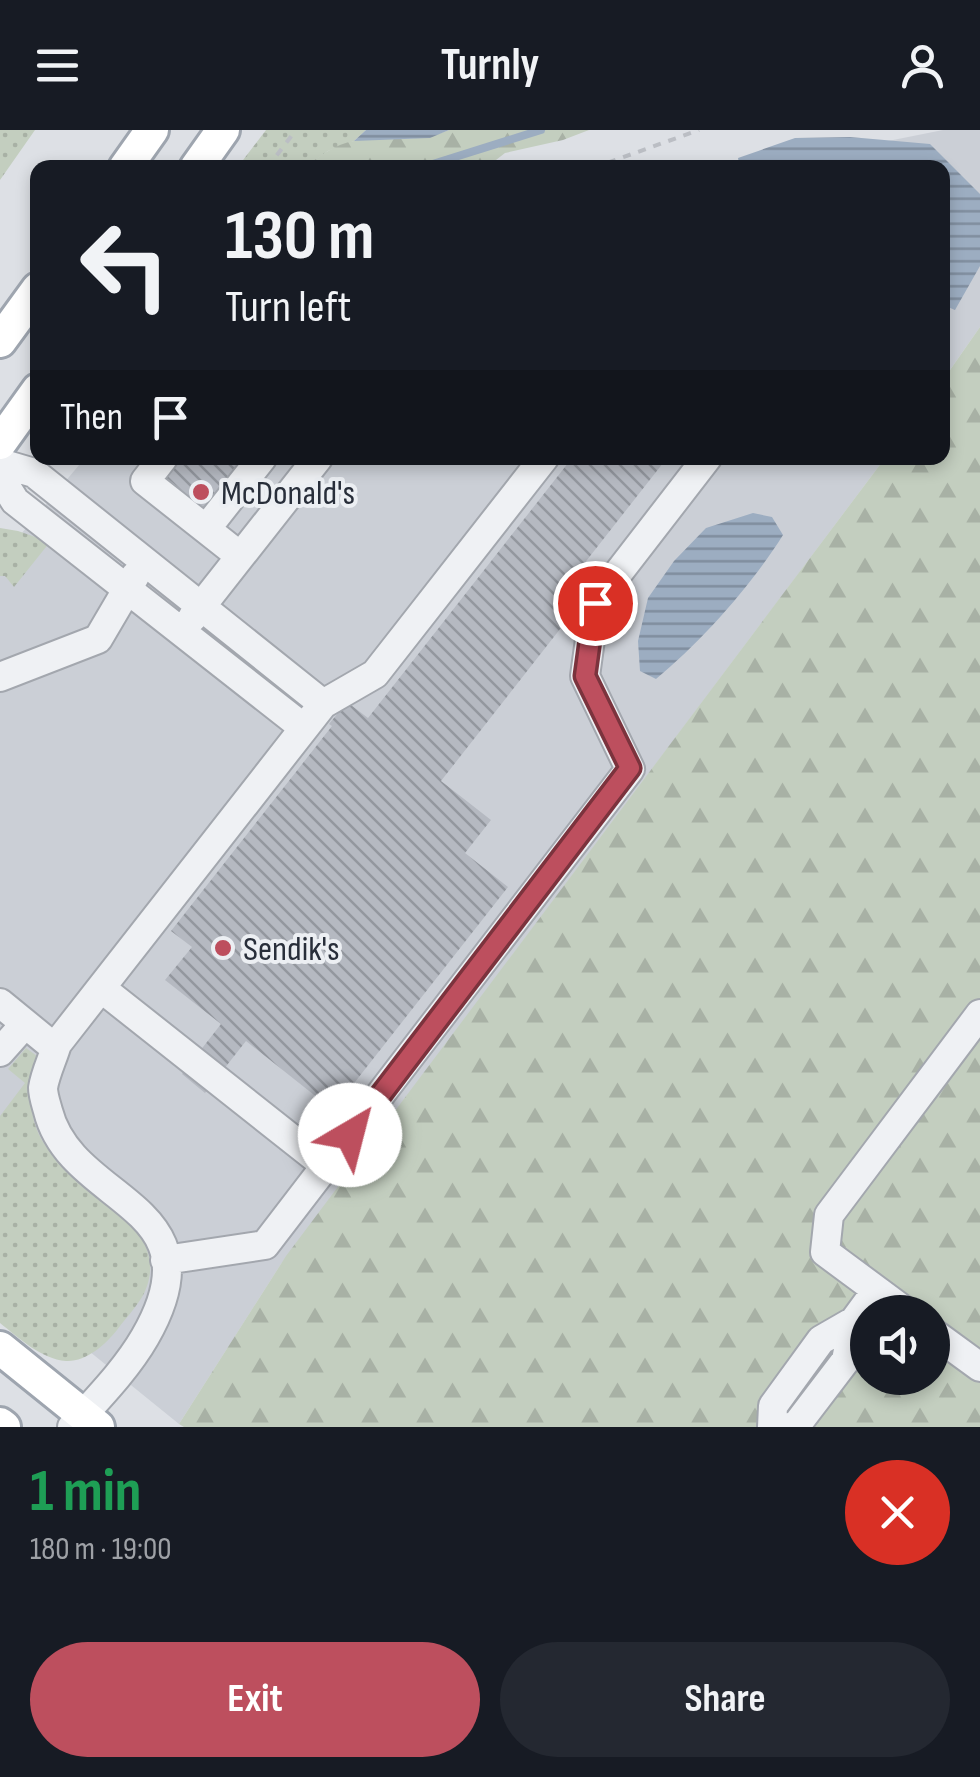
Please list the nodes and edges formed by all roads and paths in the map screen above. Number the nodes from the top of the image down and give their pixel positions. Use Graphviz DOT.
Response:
graph roads {
  1 [pos="152,130"];
  2 [pos="224,130"];
  3 [pos="296,130"];
  4 [pos="699,130"];
  5 [pos="131,160"];
  6 [pos="202,160"];
  7 [pos="272,160"];
  8 [pos="615,160"];
  9 [pos="30,300"];
  10 [pos="0,341"];
  11 [pos="30,401"];
  12 [pos="0,443"];
  13 [pos="0,463"];
  14 [pos="158,465"];
  15 [pos="256,465"];
  16 [pos="312,465"];
  17 [pos="539,465"];
  18 [pos="702,465"];
  19 [pos="0,478"];
  20 [pos="206,529"];
  21 [pos="240,556"];
  22 [pos="144,561"];
  23 [pos="128,588"];
  24 [pos="201,606"];
  25 [pos="182,631"];
  26 [pos="0,677"];
  27 [pos="323,704"];
  28 [pos="304,728"];
  29 [pos="101,988"];
  30 [pos="0,1004"];
  31 [pos="980,1014"];
  32 [pos="25,1024"];
  33 [pos="56,1048"];
  34 [pos="0,1052"];
  35 [pos="326,1166"];
  36 [pos="165,1260"];
  37 [pos="876,1291"];
  38 [pos="873,1295"];
  39 [pos="882,1295"];
  40 [pos="850,1323"];
  41 [pos="850,1340"];
  42 [pos="950,1345"];
  43 [pos="0,1348"];
  44 [pos="980,1367"];
  45 [pos="786,1388"];
  46 [pos="802,1417"];
  47 [pos="84,1423"];
  48 [pos="772,1427"];
  1 -- 5 [label="main road"];
  2 -- 6 [label="main road"];
  3 -- 7 [label="path"];
  4 -- 8 [label="path"];
  9 -- 10 [label="main road"];
  11 -- 12 [label="main road"];
  13 -- 22 [label="street"];
  14 -- 20 [label="street"];
  15 -- 20 [label="street"];
  16 -- 21 [label="street"];
  17 -- 27 [label="street"];
  18 -- 35 [label="street"];
  19 -- 23 [label="street"];
  20 -- 21 [label="street"];
  21 -- 24 [label="street"];
  22 -- 23 [label="street"];
  22 -- 24 [label="street"];
  23 -- 25 [label="street"];
  23 -- 26 [label="street"];
  24 -- 25 [label="street"];
  24 -- 27 [label="street"];
  25 -- 28 [label="street"];
  27 -- 28 [label="street"];
  28 -- 29 [label="street"];
  29 -- 33 [label="street"];
  29 -- 35 [label="street"];
  30 -- 32 [label="street"];
  31 -- 37 [label="street"];
  32 -- 33 [label="street"];
  32 -- 34 [label="street"];
  33 -- 36 [label="street"];
  35 -- 36 [label="street"];
  36 -- 47 [label="street"];
  37 -- 38 [label="street"];
  37 -- 39 [label="street"];
  40 -- 45 [label="street"];
  41 -- 46 [label="street"];
  42 -- 44 [label="street"];
  43 -- 47 [label="main road"];
  45 -- 46 [label="street"];
  45 -- 48 [label="street"];
}
